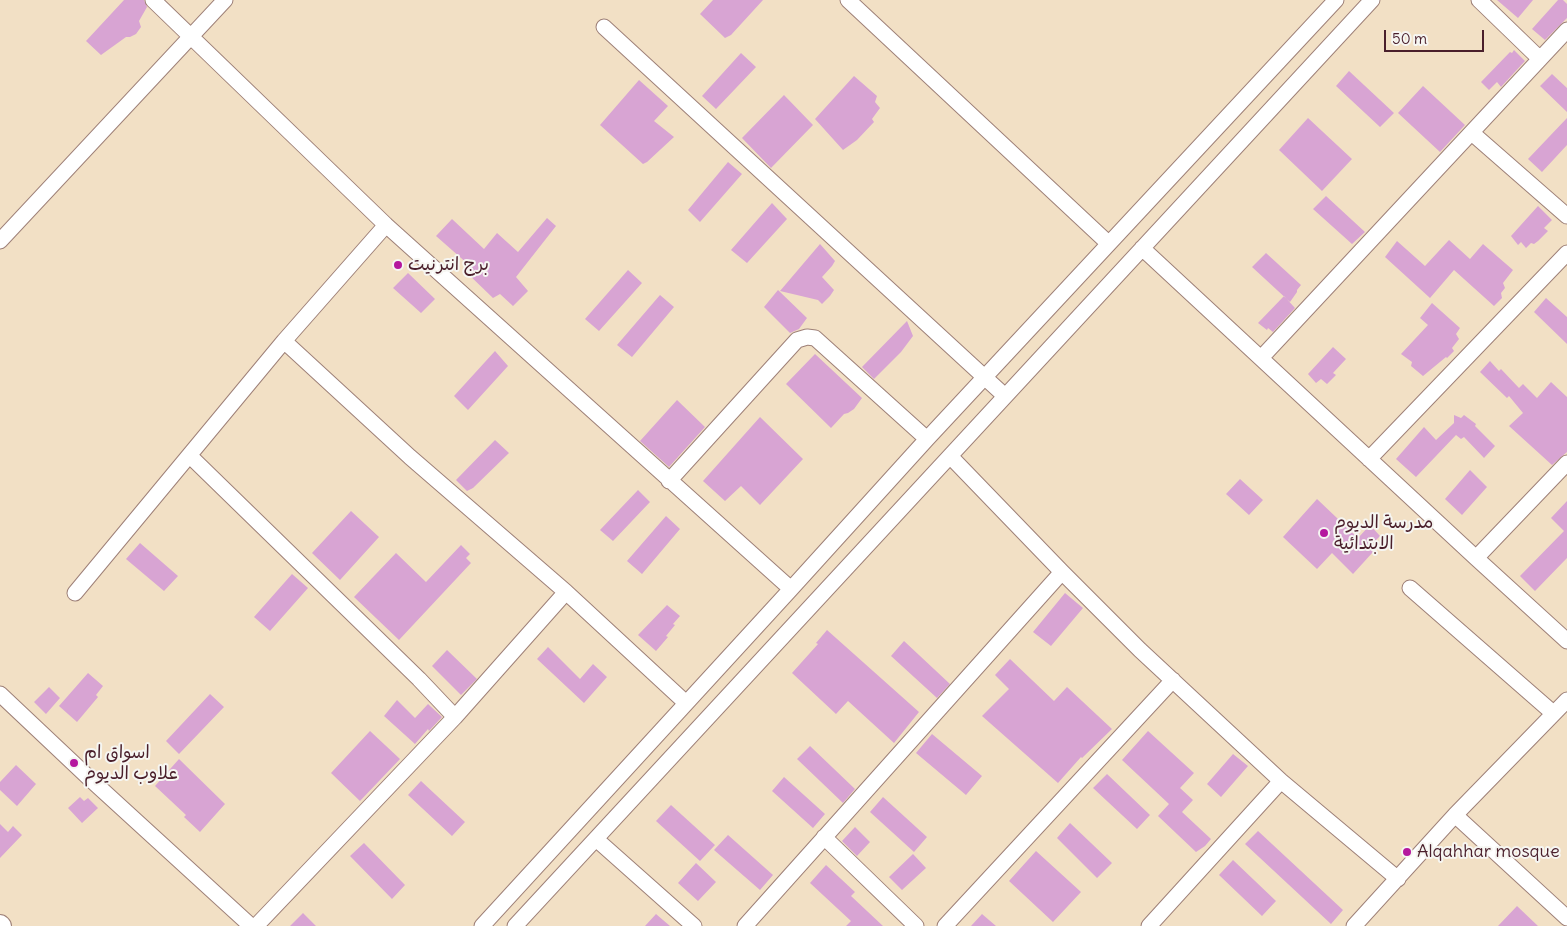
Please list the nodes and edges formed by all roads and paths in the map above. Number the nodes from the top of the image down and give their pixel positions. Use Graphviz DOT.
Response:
graph roads {
  1 [pos="153,0"];
  2 [pos="226,0"];
  3 [pos="848,0"];
  4 [pos="1336,0"];
  5 [pos="1372,0"];
  6 [pos="1479,0"];
  7 [pos="604,26"];
  8 [pos="1567,30"];
  9 [pos="191,38"];
  10 [pos="1540,59"];
  11 [pos="1472,133"];
  12 [pos="1567,216"];
  13 [pos="386,225"];
  14 [pos="0,241"];
  15 [pos="1108,243"];
  16 [pos="1142,248"];
  17 [pos="1567,253"];
  18 [pos="284,341"];
  19 [pos="1261,358"];
  20 [pos="985,377"];
  21 [pos="1005,396"];
  22 [pos="927,439"];
  23 [pos="190,456"];
  24 [pos="950,456"];
  25 [pos="1369,459"];
  26 [pos="1567,463"];
  27 [pos="669,481"];
  28 [pos="1476,558"];
  29 [pos="1062,572"];
  30 [pos="1410,588"];
  31 [pos="791,590"];
  32 [pos="566,592"];
  33 [pos="75,594"];
  34 [pos="1567,641"];
  35 [pos="1173,680"];
  36 [pos="0,694"];
  37 [pos="1567,700"];
  38 [pos="686,703"];
  39 [pos="1553,713"];
  40 [pos="455,717"];
  41 [pos="1282,781"];
  42 [pos="1455,815"];
  43 [pos="824,837"];
  44 [pos="596,839"];
  45 [pos="1398,879"];
  46 [pos="1567,918"];
  47 [pos="251,926"];
  48 [pos="256,926"];
  49 [pos="482,926"];
  50 [pos="515,926"];
  51 [pos="694,926"];
  52 [pos="745,926"];
  53 [pos="916,926"];
  54 [pos="945,926"];
  55 [pos="1149,926"];
  56 [pos="1354,926"];
  1 -- 9 [label="street"];
  2 -- 9 [label="street"];
  3 -- 15 [label="street"];
  4 -- 15 [label="street"];
  5 -- 16 [label="street"];
  6 -- 10 [label="street"];
  7 -- 20 [label="street"];
  8 -- 10 [label="street"];
  9 -- 13 [label="street"];
  9 -- 14 [label="street"];
  10 -- 11 [label="street"];
  11 -- 12 [label="street"];
  11 -- 19 [label="street"];
  13 -- 18 [label="street"];
  13 -- 27 [label="street"];
  15 -- 20 [label="street"];
  16 -- 19 [label="street"];
  16 -- 21 [label="street"];
  17 -- 25 [label="street"];
  18 -- 23 [label="street"];
  18 -- 32 [label="street"];
  19 -- 25 [label="street"];
  20 -- 21 [label="street"];
  20 -- 22 [label="street"];
  21 -- 24 [label="street"];
  22 -- 27 [label="street"];
  22 -- 31 [label="street"];
  23 -- 33 [label="street"];
  23 -- 40 [label="street"];
  24 -- 29 [label="street"];
  24 -- 44 [label="street"];
  25 -- 28 [label="street"];
  26 -- 28 [label="street"];
  27 -- 31 [label="street"];
  28 -- 34 [label="street"];
  29 -- 35 [label="street"];
  29 -- 43 [label="street"];
  30 -- 39 [label="street"];
  31 -- 38 [label="street"];
  32 -- 38 [label="street"];
  32 -- 40 [label="street"];
  35 -- 41 [label="street"];
  35 -- 54 [label="street"];
  36 -- 47 [label="street"];
  37 -- 39 [label="street"];
  38 -- 49 [label="street"];
  39 -- 42 [label="street"];
  40 -- 48 [label="street"];
  41 -- 45 [label="street"];
  41 -- 55 [label="street"];
  42 -- 45 [label="street"];
  42 -- 46 [label="street"];
  43 -- 52 [label="street"];
  43 -- 53 [label="street"];
  44 -- 50 [label="street"];
  44 -- 51 [label="street"];
  45 -- 56 [label="street"];
}
